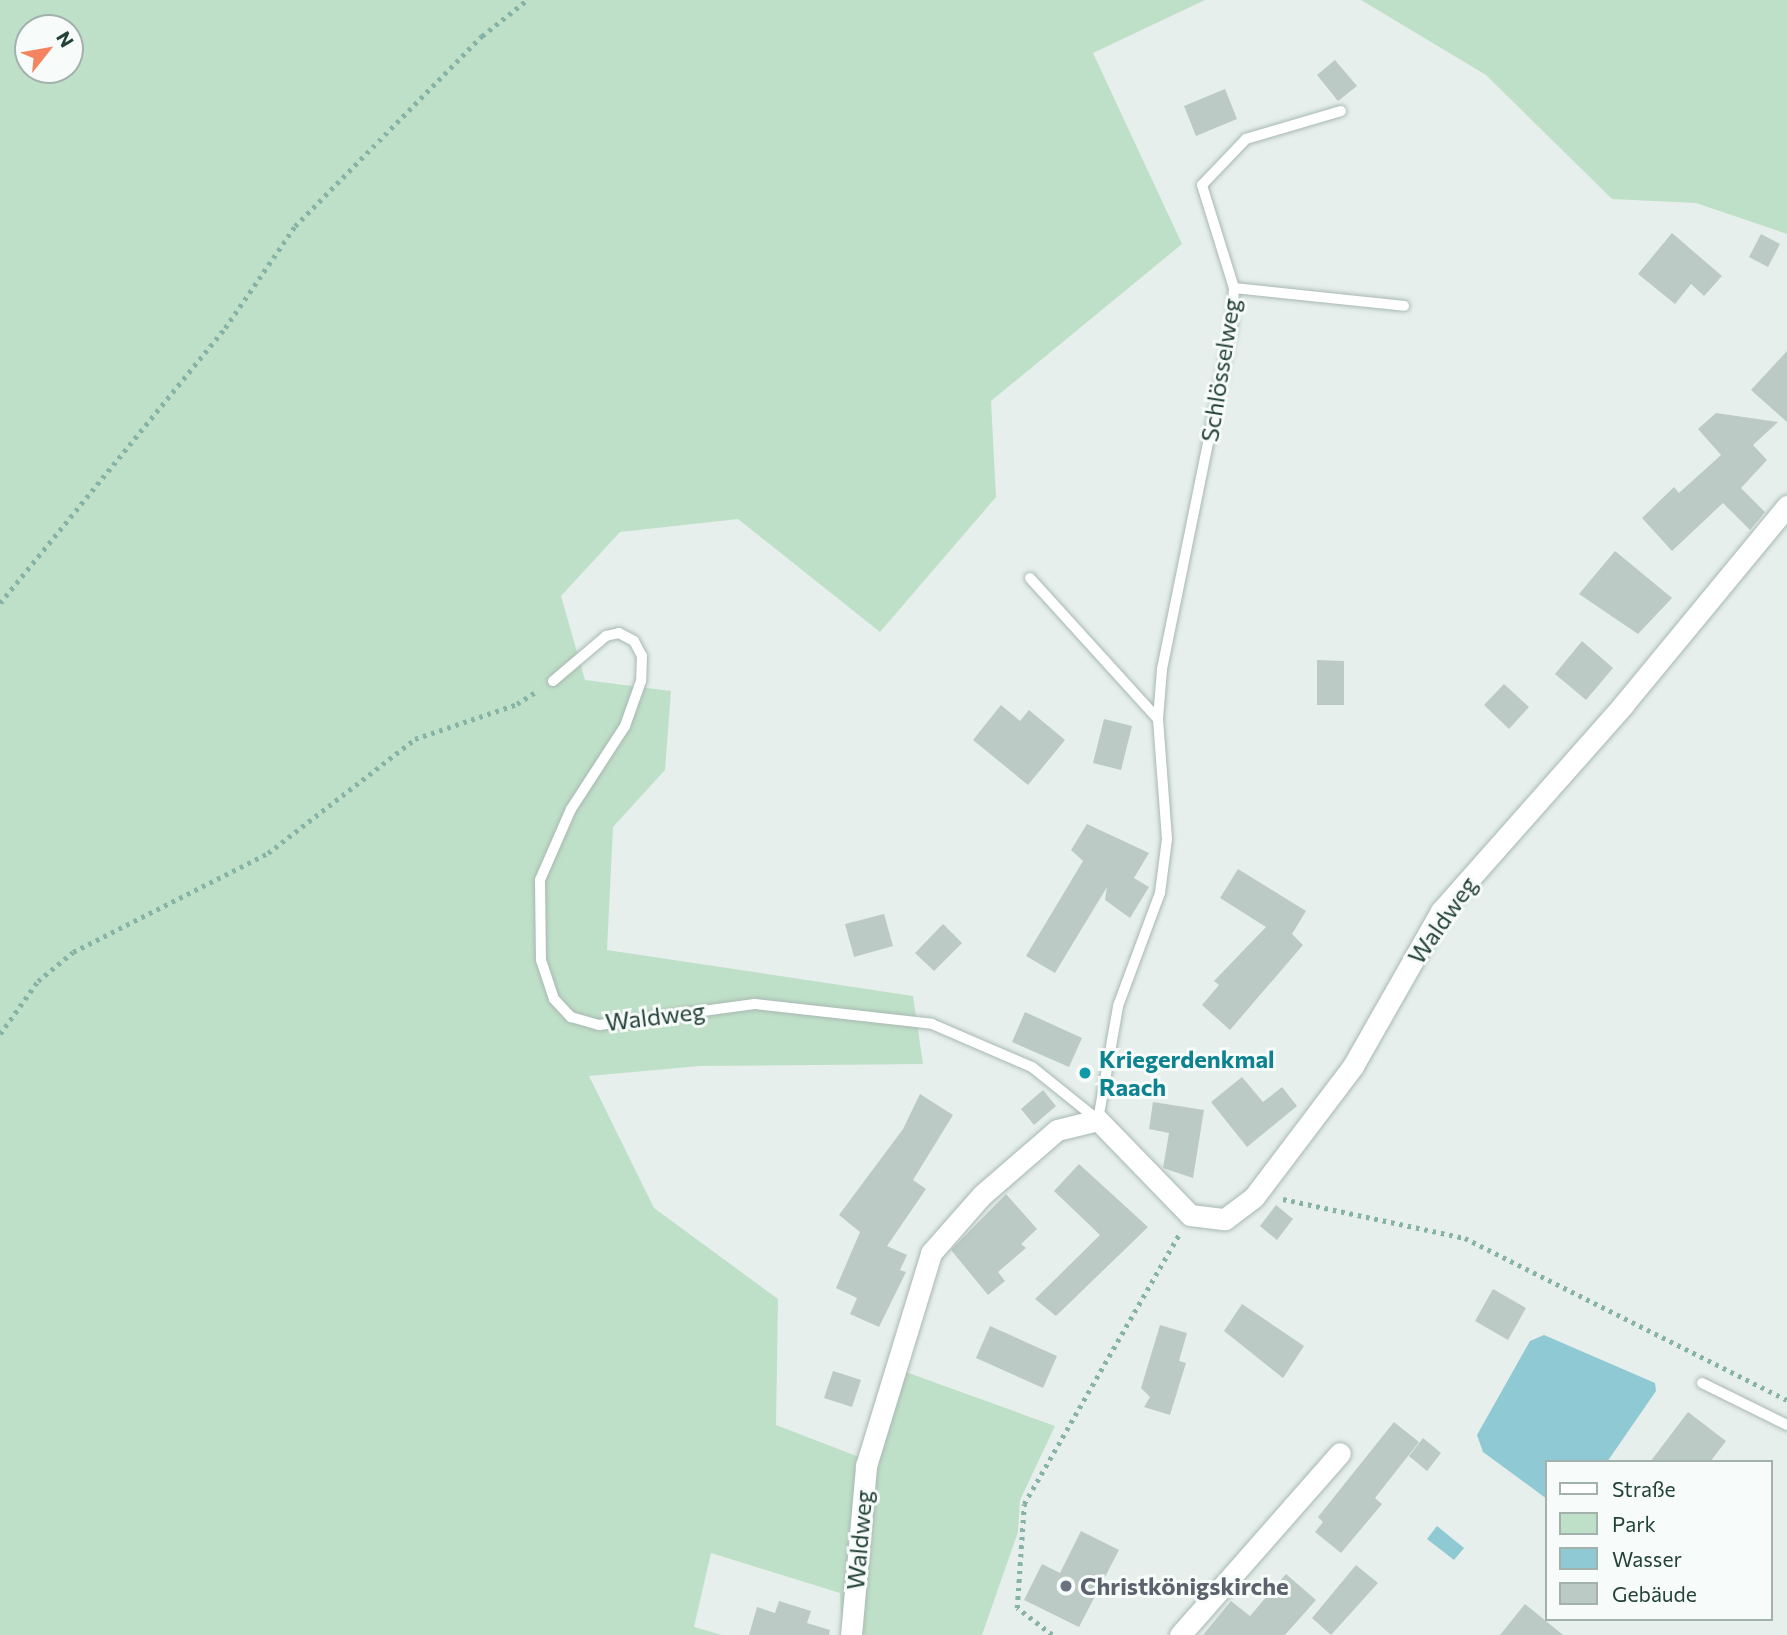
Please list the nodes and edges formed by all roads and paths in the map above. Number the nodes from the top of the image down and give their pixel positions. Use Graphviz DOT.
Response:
graph roads {
  1 [pos="527,0"];
  2 [pos="1341,111"];
  3 [pos="1234,288"];
  4 [pos="1404,306"];
  5 [pos="1787,506"];
  6 [pos="1030,578"];
  7 [pos="0,603"];
  8 [pos="553,681"];
  9 [pos="1158,719"];
  10 [pos="0,1034"];
  11 [pos="1098,1120"];
  12 [pos="1254,1197"];
  13 [pos="1190,1215"];
  14 [pos="1702,1383"];
  15 [pos="1787,1400"];
  16 [pos="1787,1425"];
  17 [pos="1340,1453"];
  18 [pos="851,1635"];
  19 [pos="1052,1635"];
  20 [pos="1180,1635"];
  1 -- 7 [label="path"];
  2 -- 3 [label="lane, Schlösselweg"];
  3 -- 4 [label="lane"];
  3 -- 9 [label="lane, Schlösselweg"];
  5 -- 12 [label="street, Waldweg"];
  6 -- 9 [label="lane"];
  8 -- 10 [label="path"];
  8 -- 11 [label="lane, Waldweg"];
  9 -- 11 [label="lane, Schlösselweg"];
  11 -- 13 [label="street, Waldweg"];
  11 -- 18 [label="street, Waldweg"];
  12 -- 13 [label="street, Waldweg"];
  12 -- 15 [label="path"];
  13 -- 19 [label="path"];
  14 -- 16 [label="lane"];
  17 -- 20 [label="street"];
}
